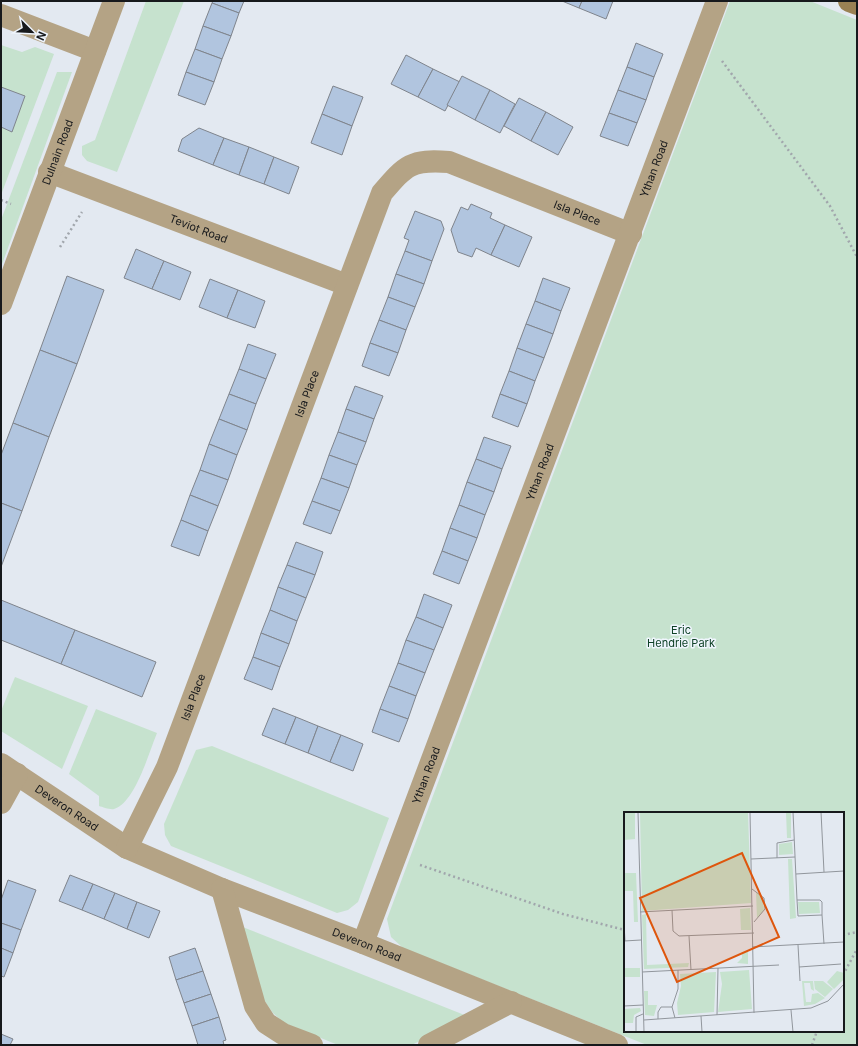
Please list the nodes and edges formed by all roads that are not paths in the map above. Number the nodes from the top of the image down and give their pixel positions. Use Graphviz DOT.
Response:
graph roads {
  1 [pos="114,1"];
  2 [pos="717,1"];
  3 [pos="849,1"];
  4 [pos="857,4"];
  5 [pos="1,15"];
  6 [pos="95,51"];
  7 [pos="49,172"];
  8 [pos="631,234"];
  9 [pos="347,285"];
  10 [pos="1,304"];
  11 [pos="9,769"];
  12 [pos="1,803"];
  13 [pos="127,848"];
  14 [pos="222,888"];
  15 [pos="363,943"];
  16 [pos="511,1002"];
  17 [pos="312,1045"];
  18 [pos="429,1045"];
  19 [pos="618,1045"];
  1 -- 6 [label="street, Dulnain Road"];
  2 -- 8 [label="street, Ythan Road"];
  3 -- 4 [label="street"];
  5 -- 6 [label="street"];
  6 -- 7 [label="street, Dulnain Road"];
  7 -- 9 [label="street, Teviot Road"];
  7 -- 10 [label="street, Dulnain Road"];
  8 -- 9 [label="street, Isla Place"];
  8 -- 15 [label="street, Ythan Road"];
  9 -- 13 [label="street, Isla Place"];
  11 -- 12 [label="street"];
  11 -- 13 [label="street, Deveron Road"];
  13 -- 14 [label="street, Deveron Road"];
  14 -- 15 [label="street, Deveron Road"];
  14 -- 17 [label="street"];
  15 -- 16 [label="street, Deveron Road"];
  16 -- 18 [label="street"];
  16 -- 19 [label="street, Deveron Road"];
}
